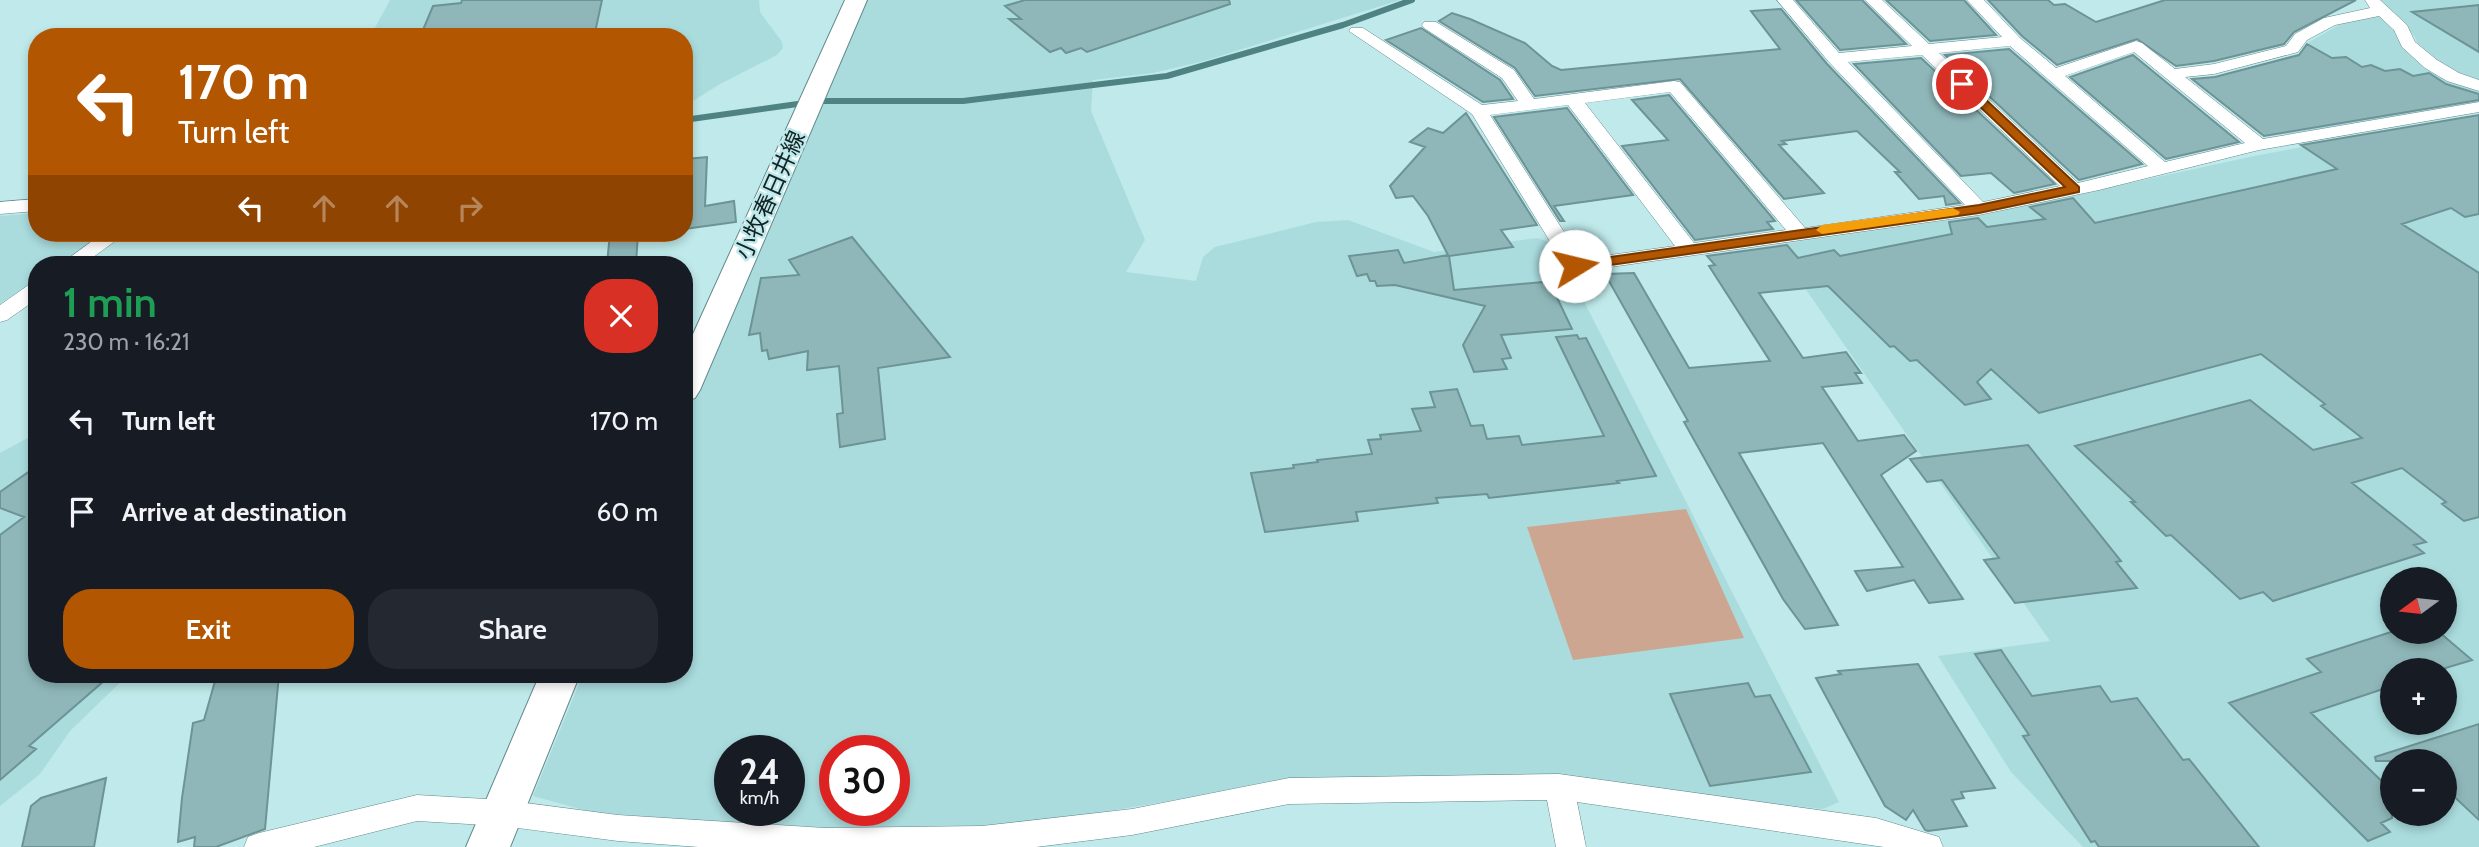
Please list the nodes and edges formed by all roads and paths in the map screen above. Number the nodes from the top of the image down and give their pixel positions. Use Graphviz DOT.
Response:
graph roads {
  1 [pos="856,0"];
  2 [pos="1785,0"];
  3 [pos="1873,0"];
  4 [pos="1975,0"];
  5 [pos="2377,5"];
  6 [pos="1430,25"];
  7 [pos="1357,31"];
  8 [pos="2014,41"];
  9 [pos="1924,48"];
  10 [pos="1835,58"];
  11 [pos="2172,74"];
  12 [pos="2053,75"];
  13 [pos="2479,86"];
  14 [pos="1573,99"];
  15 [pos="1530,104"];
  16 [pos="2479,107"];
  17 [pos="1479,111"];
  18 [pos="2259,145"];
  19 [pos="2162,170"];
  20 [pos="2074,189"];
  21 [pos="28,206"];
  22 [pos="0,208"];
  23 [pos="1979,209"];
  24 [pos="1799,233"];
  25 [pos="103,242"];
  26 [pos="1688,249"];
  27 [pos="83,256"];
  28 [pos="28,295"];
  29 [pos="0,315"];
  30 [pos="693,370"];
  31 [pos="557,683"];
  32 [pos="1559,787"];
  33 [pos="497,827"];
  34 [pos="259,847"];
  35 [pos="1571,847"];
  36 [pos="1928,847"];
  1 -- 30 [label="main road, 小牧春日井線"];
  2 -- 10 [label="street"];
  3 -- 9 [label="street"];
  4 -- 8 [label="street"];
  5 -- 11 [label="street"];
  5 -- 13 [label="street"];
  6 -- 15 [label="street"];
  7 -- 17 [label="street"];
  8 -- 9 [label="street"];
  8 -- 12 [label="street"];
  9 -- 10 [label="street"];
  9 -- 20 [label="street"];
  10 -- 23 [label="street"];
  11 -- 12 [label="street"];
  11 -- 18 [label="street"];
  12 -- 19 [label="street"];
  14 -- 15 [label="street"];
  14 -- 24 [label="street"];
  14 -- 26 [label="street"];
  15 -- 17 [label="street"];
  16 -- 18 [label="street"];
  17 -- 26 [label="street"];
  18 -- 19 [label="street"];
  19 -- 20 [label="street"];
  20 -- 23 [label="street"];
  21 -- 22 [label="street"];
  23 -- 24 [label="street"];
  24 -- 26 [label="street"];
  25 -- 27 [label="street"];
  28 -- 29 [label="street"];
  31 -- 33 [label="main road"];
  32 -- 33 [label="street"];
  32 -- 35 [label="street"];
  32 -- 36 [label="street"];
  33 -- 34 [label="street"];
}
